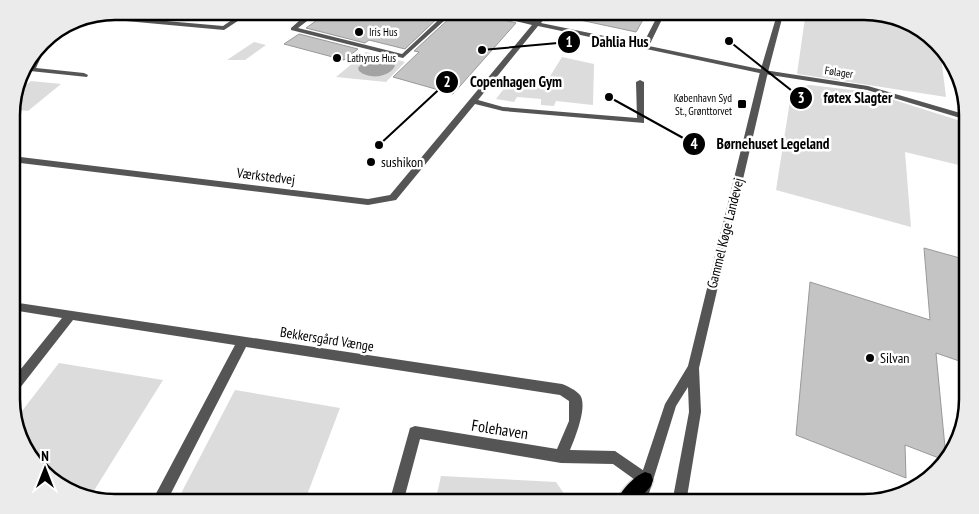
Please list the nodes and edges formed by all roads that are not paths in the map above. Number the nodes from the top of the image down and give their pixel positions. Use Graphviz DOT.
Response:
graph roads {
  1 [pos="137,20"];
  2 [pos="236,20"];
  3 [pos="304,20"];
  4 [pos="442,20"];
  5 [pos="519,20"];
  6 [pos="540,20"];
  7 [pos="658,20"];
  8 [pos="778,20"];
  9 [pos="537,24"];
  10 [pos="645,47"];
  11 [pos="34,65"];
  12 [pos="764,72"];
  13 [pos="84,75"];
  14 [pos="640,82"];
  15 [pos="472,101"];
  16 [pos="959,116"];
  17 [pos="20,160"];
  18 [pos="20,307"];
  19 [pos="71,315"];
  20 [pos="243,341"];
  21 [pos="693,368"];
  22 [pos="20,380"];
  23 [pos="561,456"];
  24 [pos="645,480"];
  25 [pos="163,494"];
  26 [pos="398,494"];
  27 [pos="632,494"];
  28 [pos="641,494"];
  29 [pos="681,494"];
  1 -- 2 [label="street"];
  3 -- 4 [label="street"];
  5 -- 9 [label="street, Følager"];
  6 -- 9 [label="street, Værkstedvej"];
  7 -- 10 [label="street"];
  8 -- 12 [label="street, Gammel Køge Landevej"];
  9 -- 10 [label="street, Følager"];
  9 -- 15 [label="street, Værkstedvej"];
  10 -- 12 [label="street, Følager"];
  11 -- 13 [label="street"];
  12 -- 16 [label="street, Følager"];
  12 -- 21 [label="street, Gammel Køge Landevej"];
  14 -- 15 [label="street"];
  15 -- 17 [label="street, Værkstedvej"];
  18 -- 19 [label="street, Bekkersgård Vænge"];
  19 -- 20 [label="street, Bekkersgård Vænge"];
  19 -- 22 [label="street"];
  20 -- 23 [label="street, Bekkersgård Vænge"];
  20 -- 25 [label="street"];
  21 -- 24 [label="street, Gammel Køge Landevej"];
  21 -- 29 [label="street, Gammel Køge Landevej"];
  23 -- 24 [label="street, Folehaven"];
  23 -- 26 [label="street, Folehaven"];
  24 -- 27 [label="main road"];
  24 -- 28 [label="street, Gammel Køge Landevej"];
}
